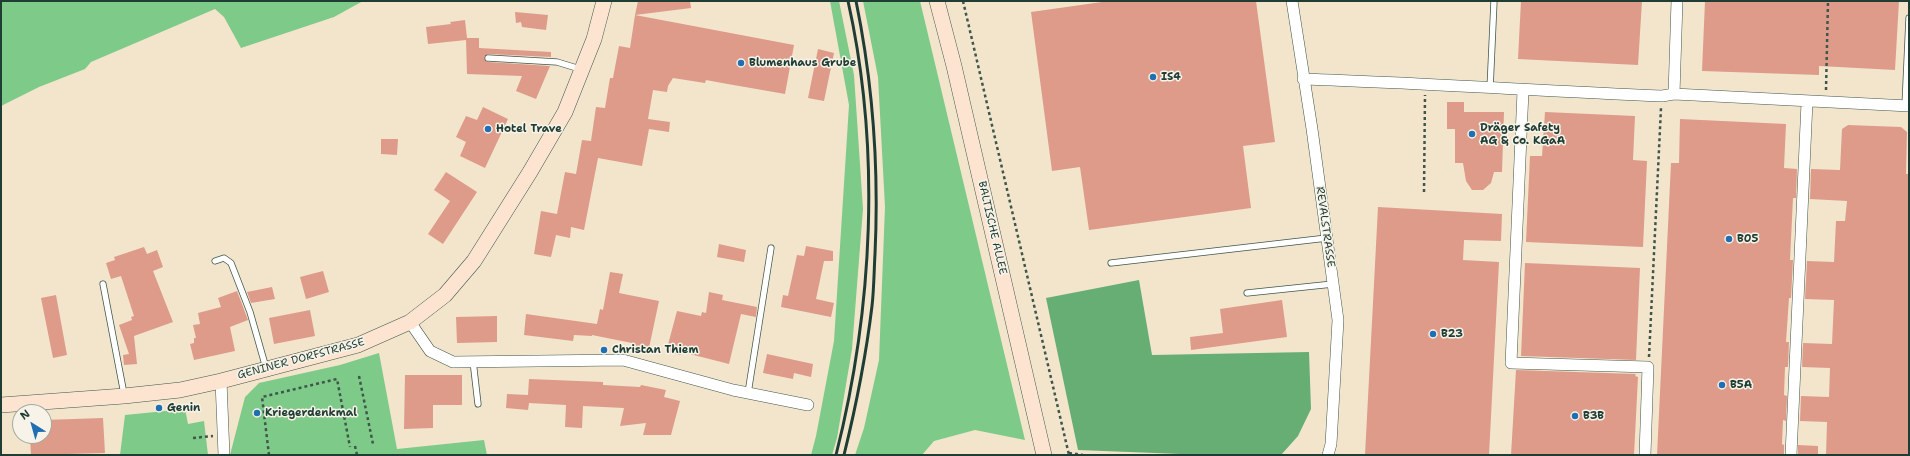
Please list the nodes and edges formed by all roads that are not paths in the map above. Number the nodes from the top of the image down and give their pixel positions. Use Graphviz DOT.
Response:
graph roads {
  1 [pos="604,1"];
  2 [pos="936,1"];
  3 [pos="1292,1"];
  4 [pos="1494,1"];
  5 [pos="1677,1"];
  6 [pos="1909,18"];
  7 [pos="488,58"];
  8 [pos="582,70"];
  9 [pos="1303,79"];
  10 [pos="1490,89"];
  11 [pos="1523,91"];
  12 [pos="1674,94"];
  13 [pos="1807,102"];
  14 [pos="1907,106"];
  15 [pos="1327,238"];
  16 [pos="771,248"];
  17 [pos="215,261"];
  18 [pos="1111,263"];
  19 [pos="103,284"];
  20 [pos="1333,284"];
  21 [pos="1247,293"];
  22 [pos="410,322"];
  23 [pos="474,361"];
  24 [pos="266,368"];
  25 [pos="220,381"];
  26 [pos="748,393"];
  27 [pos="124,396"];
  28 [pos="478,404"];
  29 [pos="1,405"];
  30 [pos="808,405"];
  31 [pos="224,455"];
  32 [pos="1044,455"];
  33 [pos="1328,455"];
  34 [pos="1645,455"];
  35 [pos="1791,455"];
  1 -- 8 [label="main road, GENINER DORFSTRASSE"];
  2 -- 32 [label="main road, BALTISCHE ALLEE"];
  3 -- 9 [label="street, REVALSTRASSE"];
  4 -- 10 [label="lane"];
  5 -- 12 [label="street"];
  6 -- 14 [label="lane"];
  7 -- 8 [label="lane"];
  8 -- 22 [label="main road, GENINER DORFSTRASSE"];
  9 -- 10 [label="street"];
  9 -- 15 [label="street, REVALSTRASSE"];
  10 -- 11 [label="street"];
  11 -- 12 [label="street"];
  11 -- 34 [label="street"];
  12 -- 13 [label="street"];
  13 -- 14 [label="street"];
  13 -- 35 [label="street"];
  15 -- 18 [label="lane"];
  15 -- 20 [label="street, REVALSTRASSE"];
  16 -- 26 [label="lane"];
  17 -- 24 [label="lane"];
  19 -- 27 [label="lane"];
  20 -- 21 [label="lane"];
  20 -- 33 [label="street, REVALSTRASSE"];
  22 -- 23 [label="street"];
  22 -- 24 [label="main road, GENINER DORFSTRASSE"];
  23 -- 26 [label="street"];
  23 -- 28 [label="lane"];
  24 -- 25 [label="main road, GENINER DORFSTRASSE"];
  25 -- 27 [label="main road, GENINER DORFSTRASSE"];
  25 -- 31 [label="street"];
  26 -- 30 [label="street"];
  27 -- 29 [label="main road, GENINER DORFSTRASSE"];
}
